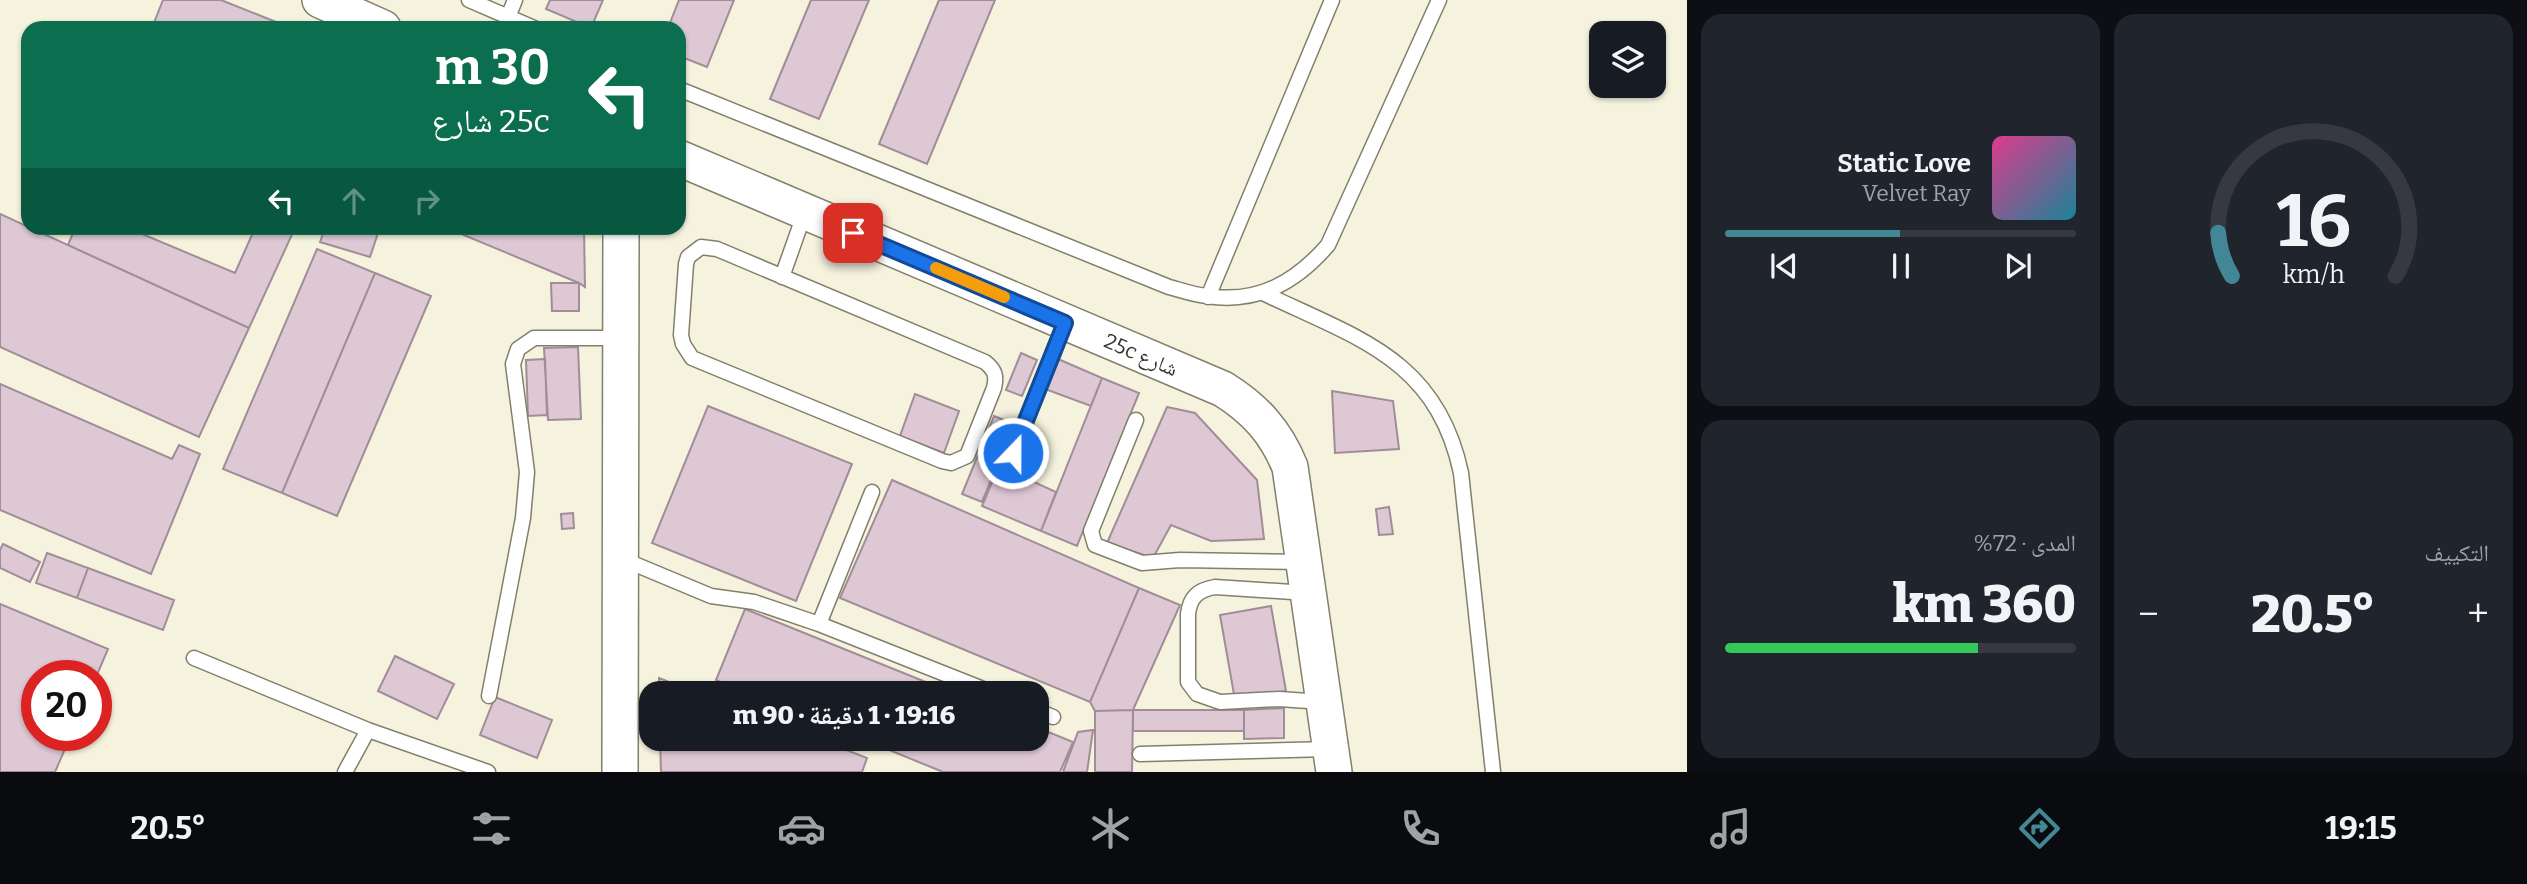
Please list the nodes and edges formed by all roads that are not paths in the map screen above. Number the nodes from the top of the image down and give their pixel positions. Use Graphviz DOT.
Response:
graph roads {
  1 [pos="320,0"];
  2 [pos="469,0"];
  3 [pos="515,0"];
  4 [pos="1332,0"];
  5 [pos="1439,0"];
  6 [pos="508,17"];
  7 [pos="367,21"];
  8 [pos="517,21"];
  9 [pos="686,92"];
  10 [pos="686,161"];
  11 [pos="716,175"];
  12 [pos="686,186"];
  13 [pos="805,212"];
  14 [pos="625,235"];
  15 [pos="782,277"];
  16 [pos="1263,293"];
  17 [pos="1208,297"];
  18 [pos="1065,323"];
  19 [pos="621,338"];
  20 [pos="1136,420"];
  21 [pos="1013,453"];
  22 [pos="872,492"];
  23 [pos="618,557"];
  24 [pos="1305,577"];
  25 [pos="819,624"];
  26 [pos="194,658"];
  27 [pos="963,681"];
  28 [pos="489,696"];
  29 [pos="1323,702"];
  30 [pos="1049,715"];
  31 [pos="1053,717"];
  32 [pos="368,730"];
  33 [pos="1140,754"];
  34 [pos="1332,760"];
  35 [pos="345,772"];
  36 [pos="488,772"];
  37 [pos="620,772"];
  38 [pos="1493,772"];
  1 -- 7 [label="street"];
  2 -- 6 [label="lane"];
  3 -- 6 [label="lane"];
  4 -- 17 [label="lane"];
  5 -- 16 [label="lane"];
  6 -- 8 [label="lane"];
  9 -- 17 [label="lane"];
  10 -- 11 [label="street, 25c شارع"];
  11 -- 12 [label="street"];
  11 -- 13 [label="street, 25c شارع"];
  13 -- 15 [label="lane"];
  13 -- 18 [label="street, 25c شارع"];
  14 -- 19 [label="street"];
  15 -- 15 [label="lane"];
  16 -- 17 [label="lane"];
  16 -- 38 [label="lane"];
  18 -- 21 [label="lane"];
  18 -- 24 [label="street, 25c شارع"];
  19 -- 23 [label="street"];
  19 -- 28 [label="lane"];
  20 -- 24 [label="lane"];
  22 -- 25 [label="lane"];
  23 -- 25 [label="lane"];
  23 -- 37 [label="street"];
  24 -- 29 [label="street, 25c شارع"];
  24 -- 29 [label="lane"];
  25 -- 27 [label="lane"];
  26 -- 32 [label="lane"];
  29 -- 34 [label="street, 25c شارع"];
  30 -- 31 [label="lane"];
  32 -- 35 [label="lane"];
  32 -- 36 [label="lane"];
  33 -- 34 [label="lane"];
}
